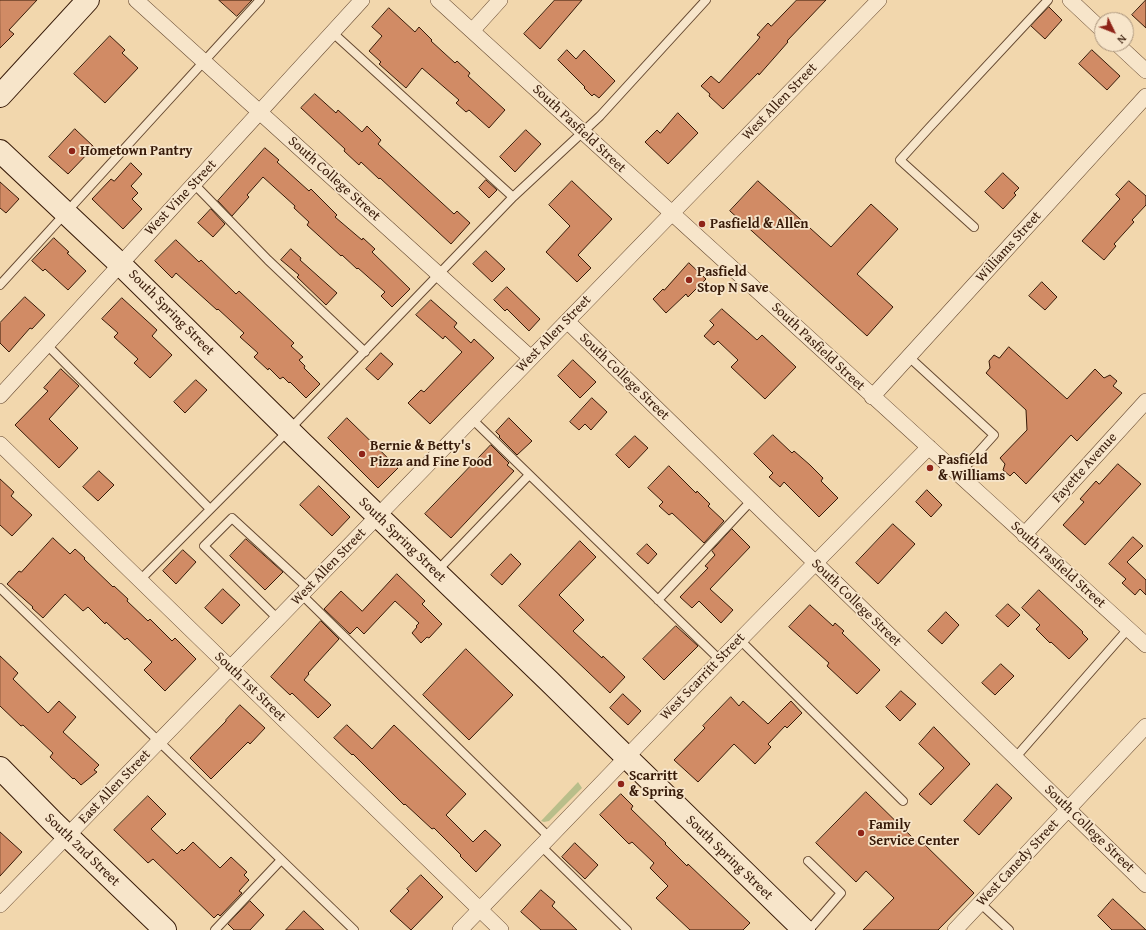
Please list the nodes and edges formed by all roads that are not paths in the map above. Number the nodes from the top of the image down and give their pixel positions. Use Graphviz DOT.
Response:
graph roads {
  1 [pos="88,0"];
  2 [pos="136,0"];
  3 [pos="260,0"];
  4 [pos="362,0"];
  5 [pos="438,0"];
  6 [pos="500,0"];
  7 [pos="706,0"];
  8 [pos="879,0"];
  9 [pos="1048,0"];
  10 [pos="1070,0"];
  11 [pos="1094,22"];
  12 [pos="472,31"];
  13 [pos="333,33"];
  14 [pos="1127,52"];
  15 [pos="204,62"];
  16 [pos="1146,70"];
  17 [pos="0,96"];
  18 [pos="1146,96"];
  19 [pos="260,112"];
  20 [pos="583,132"];
  21 [pos="0,151"];
  22 [pos="194,184"];
  23 [pos="513,197"];
  24 [pos="66,213"];
  25 [pos="671,213"];
  26 [pos="974,227"];
  27 [pos="120,264"];
  28 [pos="438,274"];
  29 [pos="0,285"];
  30 [pos="567,321"];
  31 [pos="47,345"];
  32 [pos="365,352"];
  33 [pos="909,357"];
  34 [pos="531,358"];
  35 [pos="0,396"];
  36 [pos="872,397"];
  37 [pos="1146,401"];
  38 [pos="472,419"];
  39 [pos="289,430"];
  40 [pos="0,444"];
  41 [pos="929,447"];
  42 [pos="959,474"];
  43 [pos="529,475"];
  44 [pos="751,501"];
  45 [pos="210,509"];
  46 [pos="378,516"];
  47 [pos="1024,535"];
  48 [pos="815,563"];
  49 [pos="436,572"];
  50 [pos="140,580"];
  51 [pos="0,588"];
  52 [pos="305,592"];
  53 [pos="658,600"];
  54 [pos="278,619"];
  55 [pos="1128,629"];
  56 [pos="740,640"];
  57 [pos="1146,645"];
  58 [pos="720,660"];
  59 [pos="231,668"];
  60 [pos="1146,726"];
  61 [pos="160,742"];
  62 [pos="626,758"];
  63 [pos="1015,758"];
  64 [pos="0,768"];
  65 [pos="904,801"];
  66 [pos="1068,809"];
  67 [pos="68,836"];
  68 [pos="545,841"];
  69 [pos="281,860"];
  70 [pos="808,861"];
  71 [pos="1146,885"];
  72 [pos="980,903"];
  73 [pos="0,905"];
  74 [pos="480,910"];
  75 [pos="165,930"];
  76 [pos="215,930"];
  77 [pos="354,930"];
  78 [pos="460,930"];
  79 [pos="501,930"];
  80 [pos="627,930"];
  81 [pos="804,930"];
  82 [pos="809,930"];
  83 [pos="955,930"];
  84 [pos="1009,930"];
  1 -- 17 [label="street"];
  2 -- 15 [label="street, South College Street"];
  3 -- 15 [label="lane"];
  4 -- 13 [label="street, West Vine Street"];
  5 -- 12 [label="street, South Pasfield Street"];
  6 -- 12 [label="street"];
  7 -- 20 [label="lane"];
  8 -- 25 [label="street, West Allen Street"];
  9 -- 26 [label="lane"];
  10 -- 11 [label="street"];
  12 -- 20 [label="street, South Pasfield Street"];
  13 -- 19 [label="street, West Vine Street"];
  13 -- 23 [label="lane"];
  14 -- 16 [label="street"];
  15 -- 19 [label="street, South College Street"];
  15 -- 24 [label="lane"];
  18 -- 33 [label="street, Williams Street"];
  19 -- 22 [label="street, West Vine Street"];
  19 -- 28 [label="street, South College Street"];
  20 -- 23 [label="lane"];
  20 -- 25 [label="street, South Pasfield Street"];
  21 -- 24 [label="street, South Spring Street"];
  22 -- 27 [label="street, West Vine Street"];
  22 -- 32 [label="lane"];
  23 -- 28 [label="lane"];
  24 -- 27 [label="street, South Spring Street"];
  24 -- 29 [label="lane"];
  25 -- 30 [label="street, West Allen Street"];
  25 -- 36 [label="street, South Pasfield Street"];
  27 -- 31 [label="street, West Vine Street"];
  27 -- 39 [label="street, South Spring Street"];
  28 -- 32 [label="lane"];
  28 -- 34 [label="street, South College Street"];
  30 -- 34 [label="street, West Allen Street"];
  30 -- 44 [label="street, South College Street"];
  31 -- 35 [label="street, West Vine Street"];
  31 -- 45 [label="lane"];
  32 -- 39 [label="lane"];
  33 -- 36 [label="street, Williams Street"];
  33 -- 42 [label="lane"];
  34 -- 38 [label="street, West Allen Street"];
  36 -- 41 [label="street, South Pasfield Street"];
  37 -- 47 [label="street, Fayette Avenue"];
  38 -- 43 [label="lane"];
  38 -- 46 [label="street, West Allen Street"];
  39 -- 45 [label="lane"];
  39 -- 46 [label="street, South Spring Street"];
  40 -- 50 [label="street, South 1st Street"];
  41 -- 42 [label="street, South Pasfield Street"];
  41 -- 48 [label="street, West Scarritt Street"];
  42 -- 47 [label="street, South Pasfield Street"];
  43 -- 49 [label="lane"];
  43 -- 53 [label="lane"];
  44 -- 48 [label="street, South College Street"];
  44 -- 53 [label="lane"];
  45 -- 50 [label="lane"];
  46 -- 49 [label="street, South Spring Street"];
  46 -- 52 [label="street, West Allen Street"];
  47 -- 55 [label="street, South Pasfield Street"];
  48 -- 56 [label="street, West Scarritt Street"];
  48 -- 63 [label="street, South College Street"];
  49 -- 62 [label="street, South Spring Street"];
  50 -- 59 [label="street, South 1st Street"];
  51 -- 61 [label="lane"];
  52 -- 54 [label="street, West Allen Street"];
  52 -- 54 [label="lane"];
  52 -- 68 [label="lane"];
  53 -- 58 [label="lane"];
  54 -- 59 [label="street, West Allen Street"];
  55 -- 57 [label="street, South Pasfield Street"];
  55 -- 63 [label="lane"];
  56 -- 58 [label="street, West Scarritt Street"];
  56 -- 65 [label="lane"];
  58 -- 62 [label="street, West Scarritt Street"];
  59 -- 61 [label="street, East Allen Street"];
  59 -- 74 [label="street, South 1st Street"];
  60 -- 66 [label="street, West Canedy Street"];
  61 -- 67 [label="street, East Allen Street"];
  61 -- 69 [label="lane"];
  62 -- 68 [label="street, West Scarritt Street"];
  62 -- 81 [label="street, South Spring Street"];
  63 -- 66 [label="street, South College Street"];
  64 -- 67 [label="street, South 2nd Street"];
  66 -- 71 [label="street, South College Street"];
  66 -- 72 [label="street, West Canedy Street"];
  67 -- 73 [label="street, East Allen Street"];
  67 -- 75 [label="street, South 2nd Street"];
  68 -- 74 [label="street, West Scarritt Street"];
  68 -- 80 [label="lane"];
  69 -- 76 [label="lane"];
  69 -- 77 [label="lane"];
  70 -- 82 [label="lane"];
  72 -- 83 [label="street, West Canedy Street"];
  72 -- 84 [label="lane"];
  74 -- 78 [label="street, West Scarritt Street"];
  74 -- 79 [label="street, South 1st Street"];
}
